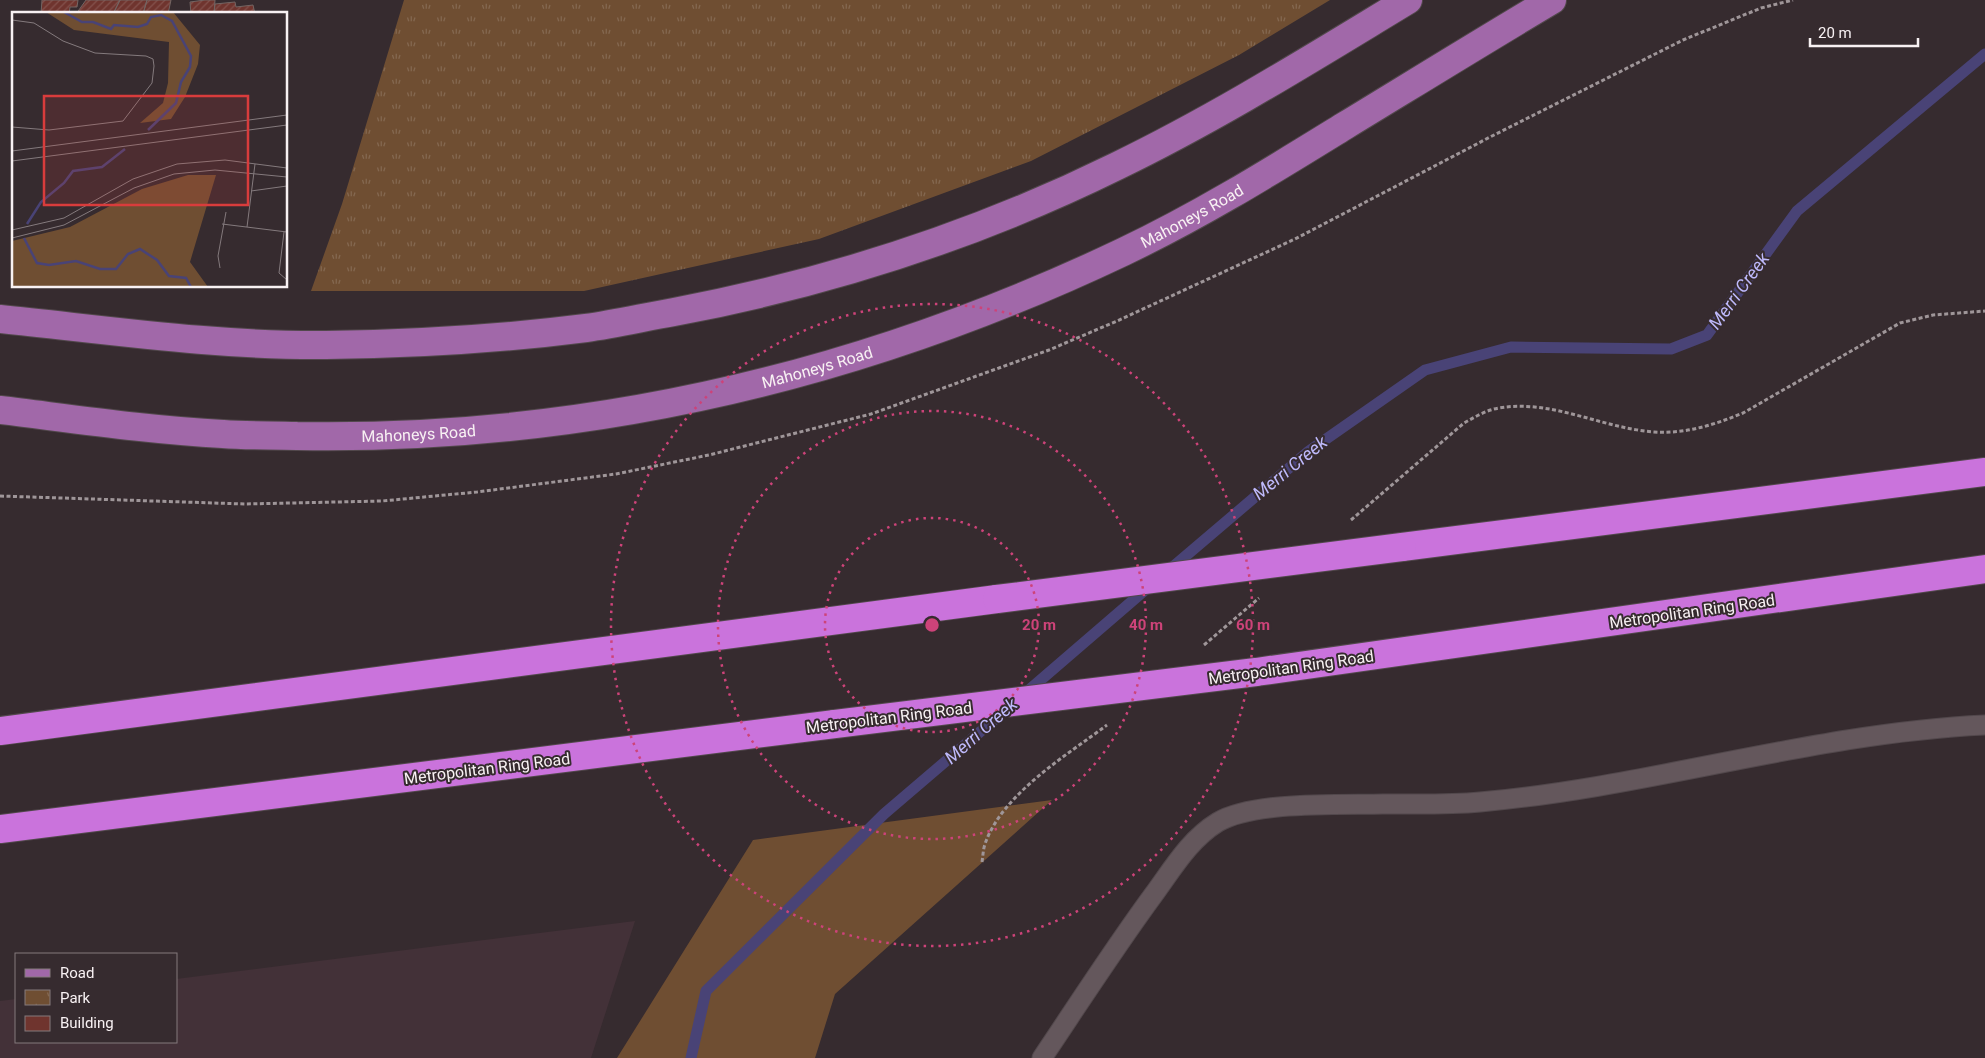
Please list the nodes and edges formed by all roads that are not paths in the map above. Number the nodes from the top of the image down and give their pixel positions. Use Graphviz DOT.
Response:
graph roads {
  1 [pos="1408,0"];
  2 [pos="1552,0"];
  3 [pos="0,319"];
  4 [pos="0,410"];
  5 [pos="1985,472"];
  6 [pos="1985,569"];
  7 [pos="1985,725"];
  8 [pos="0,731"];
  9 [pos="0,829"];
  10 [pos="1042,1058"];
  1 -- 3 [label="main road"];
  2 -- 4 [label="main road, Mahoneys Road"];
  5 -- 8 [label="highway, bridge"];
  6 -- 9 [label="highway, Metropolitan Ring Road, bridge"];
  7 -- 10 [label="lane"];
}
